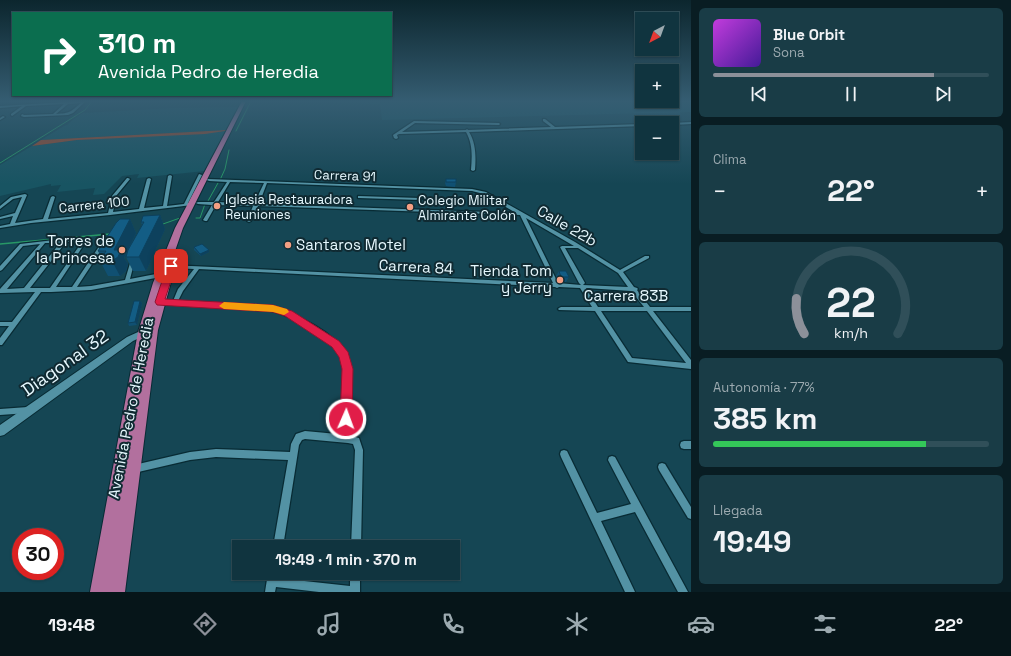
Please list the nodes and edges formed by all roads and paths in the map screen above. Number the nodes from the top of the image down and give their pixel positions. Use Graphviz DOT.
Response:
graph roads {
  1 [pos="230,129"];
  2 [pos="234,129"];
  3 [pos="403,129"];
  4 [pos="433,129"];
  5 [pos="530,129"];
  6 [pos="467,130"];
  7 [pos="476,130"];
  8 [pos="398,132"];
  9 [pos="434,132"];
  10 [pos="396,138"];
  11 [pos="473,170"];
  12 [pos="170,176"];
  13 [pos="200,176"];
  14 [pos="128,179"];
  15 [pos="149,179"];
  16 [pos="209,180"];
  17 [pos="229,181"];
  18 [pos="266,182"];
  19 [pos="480,191"];
  20 [pos="53,197"];
  21 [pos="359,197"];
  22 [pos="420,199"];
  23 [pos="215,203"];
  24 [pos="192,204"];
  25 [pos="256,205"];
  26 [pos="165,207"];
  27 [pos="0,208"];
  28 [pos="141,210"];
  29 [pos="17,214"];
  30 [pos="110,214"];
  31 [pos="522,214"];
  32 [pos="0,218"];
  33 [pos="45,220"];
  34 [pos="205,220"];
  35 [pos="249,221"];
  36 [pos="12,224"];
  37 [pos="0,227"];
  38 [pos="65,240"];
  39 [pos="44,242"];
  40 [pos="104,243"];
  41 [pos="580,247"];
  42 [pos="136,252"];
  43 [pos="647,257"];
  44 [pos="171,266"];
  45 [pos="197,268"];
  46 [pos="0,269"];
  47 [pos="620,272"];
  48 [pos="161,274"];
  49 [pos="127,281"];
  50 [pos="582,285"];
  51 [pos="557,286"];
  52 [pos="73,289"];
  53 [pos="635,289"];
  54 [pos="26,290"];
  55 [pos="39,290"];
  56 [pos="51,290"];
  57 [pos="1,291"];
  58 [pos="160,302"];
  59 [pos="175,303"];
  60 [pos="561,309"];
  61 [pos="598,309"];
  62 [pos="649,309"];
  63 [pos="691,309"];
  64 [pos="0,324"];
  65 [pos="14,324"];
  66 [pos="148,331"];
  67 [pos="0,343"];
  68 [pos="691,365"];
  69 [pos="29,410"];
  70 [pos="0,412"];
  71 [pos="346,419"];
  72 [pos="0,431"];
  73 [pos="564,454"];
  74 [pos="293,456"];
  75 [pos="612,460"];
  76 [pos="662,467"];
  77 [pos="134,469"];
  78 [pos="637,507"];
  79 [pos="691,515"];
  80 [pos="595,518"];
  81 [pos="279,540"];
  82 [pos="356,540"];
  83 [pos="355,580"];
  84 [pos="271,582"];
  85 [pos="99,592"];
  86 [pos="116,592"];
  87 [pos="355,592"];
  88 [pos="630,592"];
  89 [pos="683,592"];
  1 -- 24 [label="highway, Avenida Pedro de Heredia"];
  2 -- 16 [label="highway, Avenida Pedro de Heredia"];
  3 -- 8 [label="street"];
  4 -- 9 [label="street"];
  5 -- 7 [label="street"];
  6 -- 7 [label="street"];
  6 -- 9 [label="street"];
  6 -- 11 [label="street"];
  8 -- 9 [label="street"];
  8 -- 10 [label="street"];
  12 -- 26 [label="street"];
  13 -- 24 [label="street"];
  14 -- 30 [label="street"];
  15 -- 28 [label="street"];
  16 -- 17 [label="street, Carrera 91"];
  16 -- 24 [label="highway, Avenida Pedro de Heredia"];
  17 -- 18 [label="street, Carrera 91"];
  17 -- 23 [label="street"];
  18 -- 19 [label="street, Carrera 91"];
  18 -- 25 [label="street"];
  19 -- 31 [label="street, Calle 22b"];
  20 -- 33 [label="street"];
  21 -- 22 [label="street"];
  23 -- 24 [label="street, Carrera 100"];
  23 -- 25 [label="street, Carrera 100"];
  23 -- 34 [label="street"];
  24 -- 26 [label="street, Carrera 100"];
  24 -- 44 [label="highway, Avenida Pedro de Heredia"];
  24 -- 48 [label="highway, Avenida Pedro de Heredia"];
  25 -- 31 [label="street, Carrera 100"];
  25 -- 35 [label="street"];
  26 -- 28 [label="street, Carrera 100"];
  27 -- 29 [label="street"];
  28 -- 30 [label="street, Carrera 100"];
  29 -- 32 [label="street"];
  29 -- 36 [label="street"];
  30 -- 33 [label="street, Carrera 100"];
  31 -- 41 [label="street, Calle 22b"];
  31 -- 51 [label="street"];
  33 -- 36 [label="street, Carrera 100"];
  36 -- 37 [label="street, Carrera 100"];
  38 -- 39 [label="street"];
  38 -- 54 [label="street"];
  38 -- 56 [label="street"];
  39 -- 46 [label="street"];
  39 -- 57 [label="street"];
  40 -- 52 [label="street"];
  41 -- 47 [label="street, Calle 22b"];
  41 -- 50 [label="street"];
  42 -- 49 [label="street"];
  43 -- 47 [label="street"];
  44 -- 45 [label="street, Carrera 84"];
  44 -- 58 [label="highway, Avenida Pedro de Heredia"];
  45 -- 51 [label="street, Carrera 84"];
  45 -- 59 [label="street"];
  47 -- 53 [label="street"];
  48 -- 49 [label="street"];
  48 -- 66 [label="highway, Avenida Pedro de Heredia"];
  49 -- 52 [label="street"];
  50 -- 51 [label="street, Carrera 84"];
  50 -- 53 [label="street, Carrera 84"];
  50 -- 61 [label="street"];
  52 -- 56 [label="street"];
  53 -- 62 [label="street"];
  54 -- 55 [label="street"];
  54 -- 57 [label="street"];
  55 -- 56 [label="street"];
  55 -- 65 [label="street"];
  58 -- 59 [label="street"];
  58 -- 66 [label="highway, Avenida Pedro de Heredia"];
  59 -- 71 [label="street"];
  60 -- 61 [label="street, Carrera 83B"];
  61 -- 62 [label="street, Carrera 83B"];
  61 -- 68 [label="street"];
  62 -- 63 [label="street, Carrera 83B"];
  62 -- 68 [label="street"];
  64 -- 65 [label="street"];
  65 -- 67 [label="street"];
  66 -- 69 [label="street, Diagonal 32"];
  66 -- 77 [label="highway, Avenida Pedro de Heredia"];
  66 -- 85 [label="highway, Avenida Pedro de Heredia"];
  69 -- 70 [label="street"];
  69 -- 72 [label="street, Diagonal 32"];
  73 -- 80 [label="street"];
  74 -- 77 [label="street"];
  74 -- 81 [label="street"];
  74 -- 82 [label="street"];
  75 -- 78 [label="street"];
  76 -- 79 [label="street"];
  77 -- 86 [label="highway, Avenida Pedro de Heredia"];
  78 -- 80 [label="street"];
  78 -- 89 [label="street"];
  80 -- 88 [label="street"];
  83 -- 87 [label="street"];
  84 -- 87 [label="street"];
}
